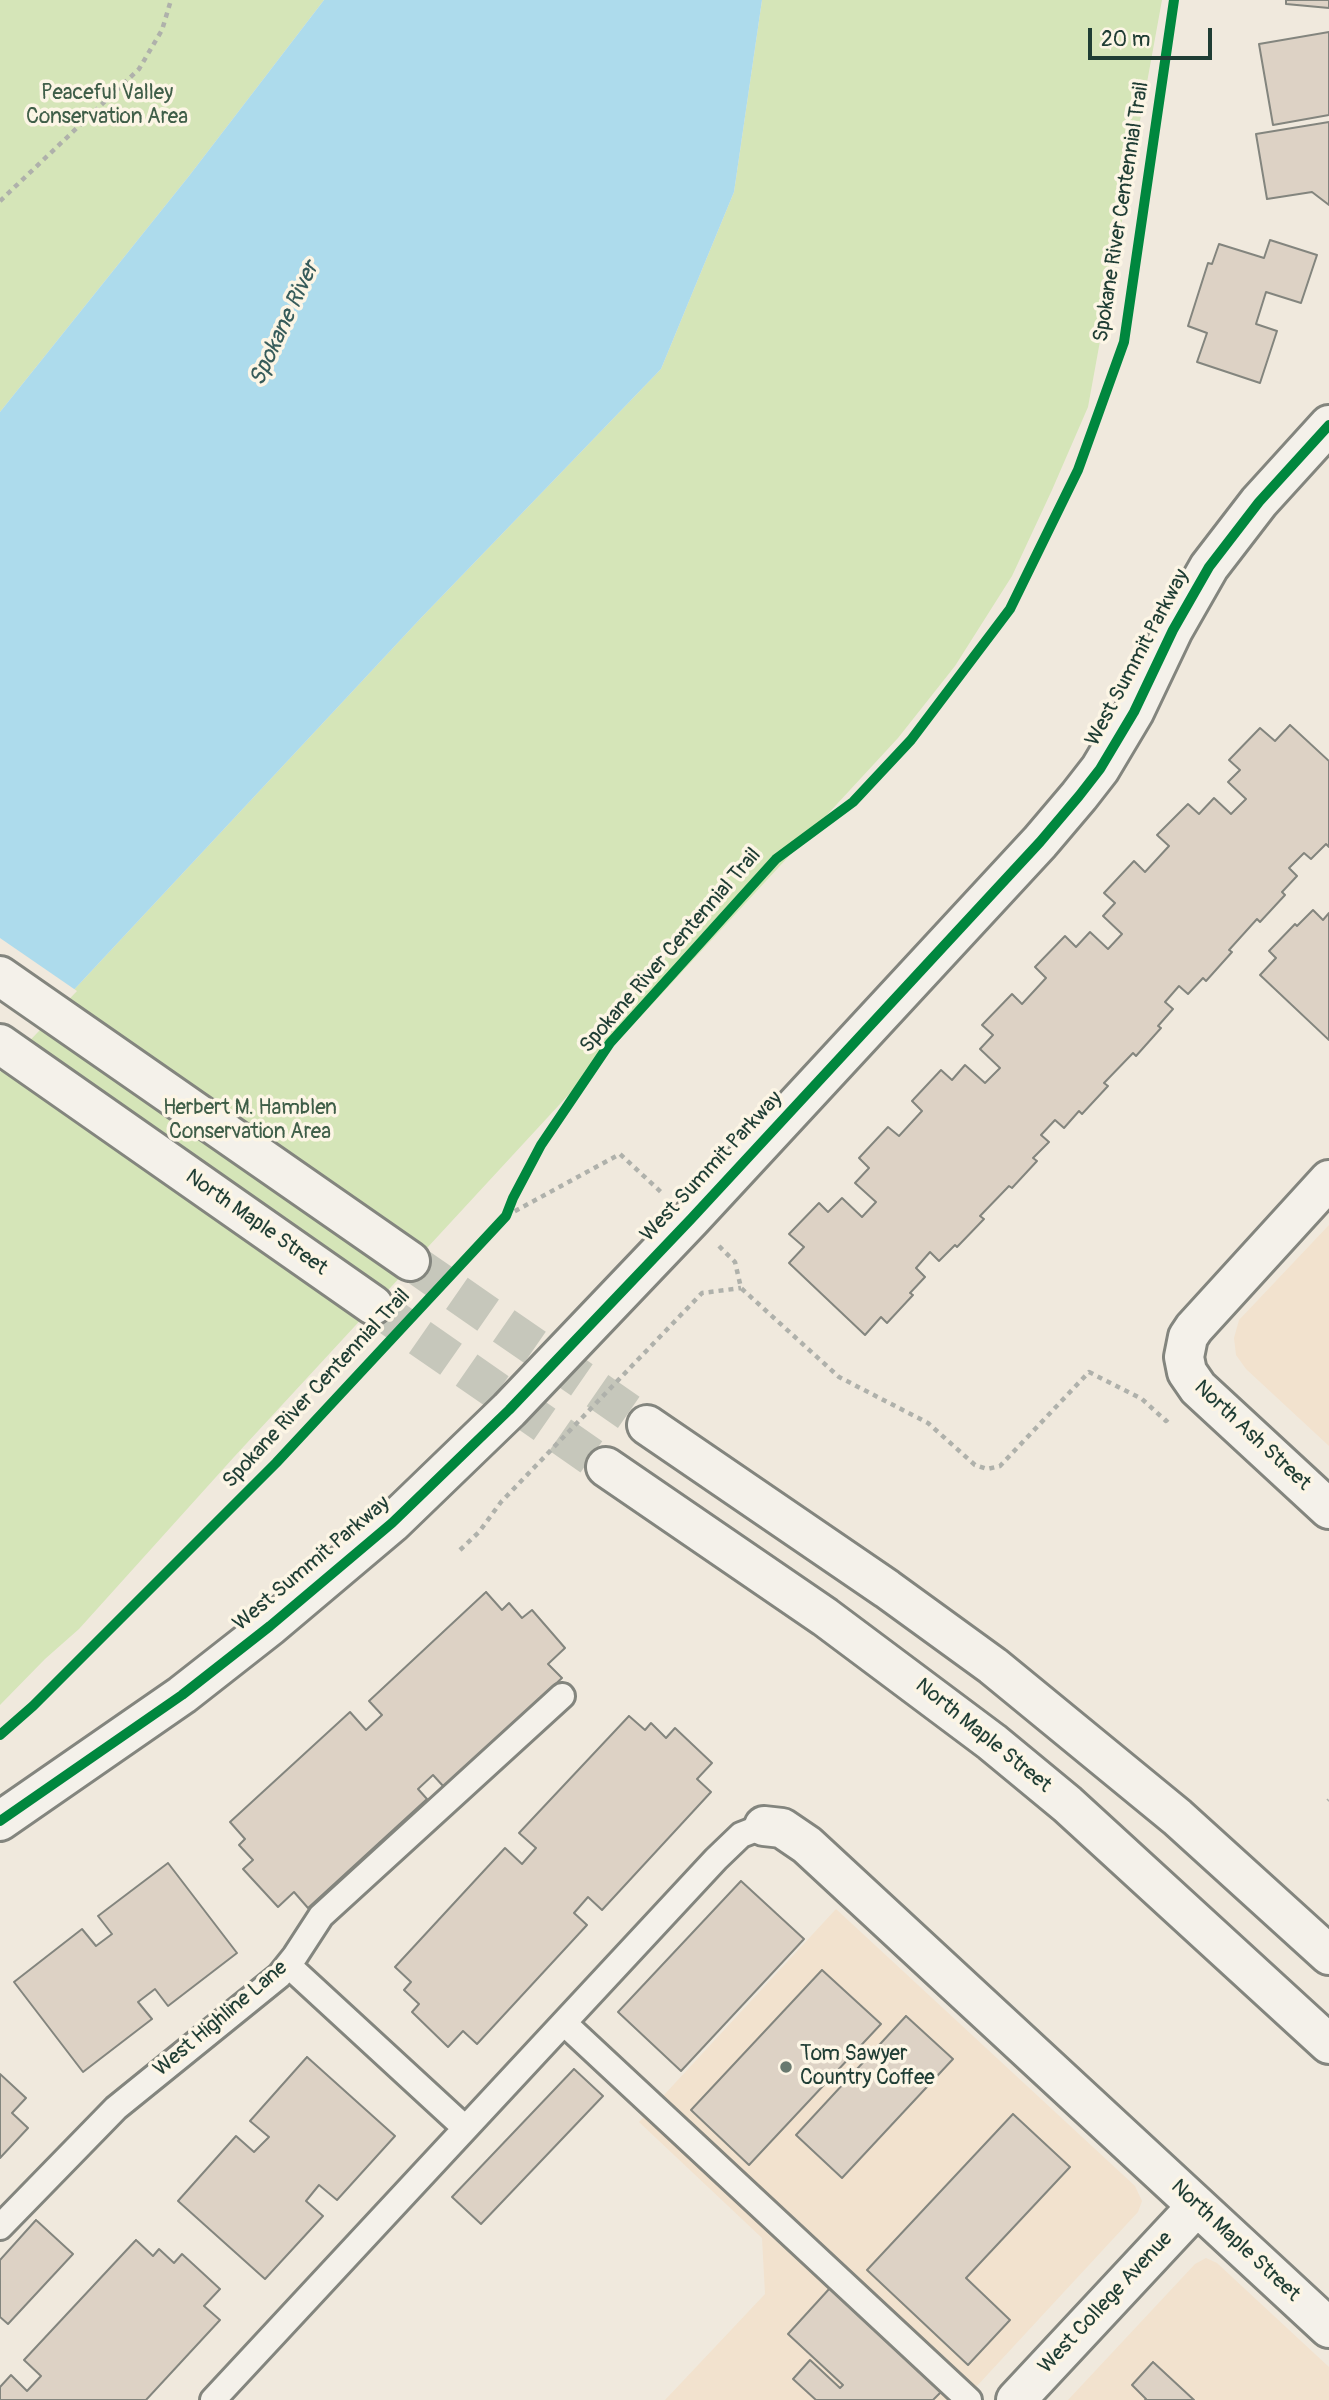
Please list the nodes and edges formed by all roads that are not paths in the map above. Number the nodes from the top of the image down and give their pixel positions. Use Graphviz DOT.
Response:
graph roads {
  1 [pos="1329,425"];
  2 [pos="0,976"];
  3 [pos="0,1044"];
  4 [pos="1329,1180"];
  5 [pos="410,1261"];
  6 [pos="373,1305"];
  7 [pos="647,1425"];
  8 [pos="606,1467"];
  9 [pos="1329,1508"];
  10 [pos="562,1696"];
  11 [pos="0,1821"];
  12 [pos="764,1826"];
  13 [pos="1329,1955"];
  14 [pos="288,1965"];
  15 [pos="564,2023"];
  16 [pos="1329,2043"];
  17 [pos="465,2129"];
  18 [pos="1197,2206"];
  19 [pos="0,2227"];
  20 [pos="1329,2328"];
  21 [pos="213,2400"];
  22 [pos="969,2400"];
  23 [pos="1016,2400"];
  1 -- 11 [label="street, West Summit Parkway"];
  2 -- 5 [label="street"];
  3 -- 6 [label="street, North Maple Street"];
  4 -- 9 [label="street, North Ash Street"];
  7 -- 13 [label="street"];
  8 -- 16 [label="street, North Maple Street"];
  10 -- 14 [label="lane, West Highline Lane"];
  12 -- 15 [label="lane"];
  12 -- 18 [label="street, North Maple Street"];
  14 -- 17 [label="lane"];
  14 -- 19 [label="lane, West Highline Lane"];
  15 -- 17 [label="lane"];
  15 -- 22 [label="lane"];
  17 -- 21 [label="lane"];
  18 -- 20 [label="street, North Maple Street"];
  18 -- 23 [label="street, West College Avenue"];
}
